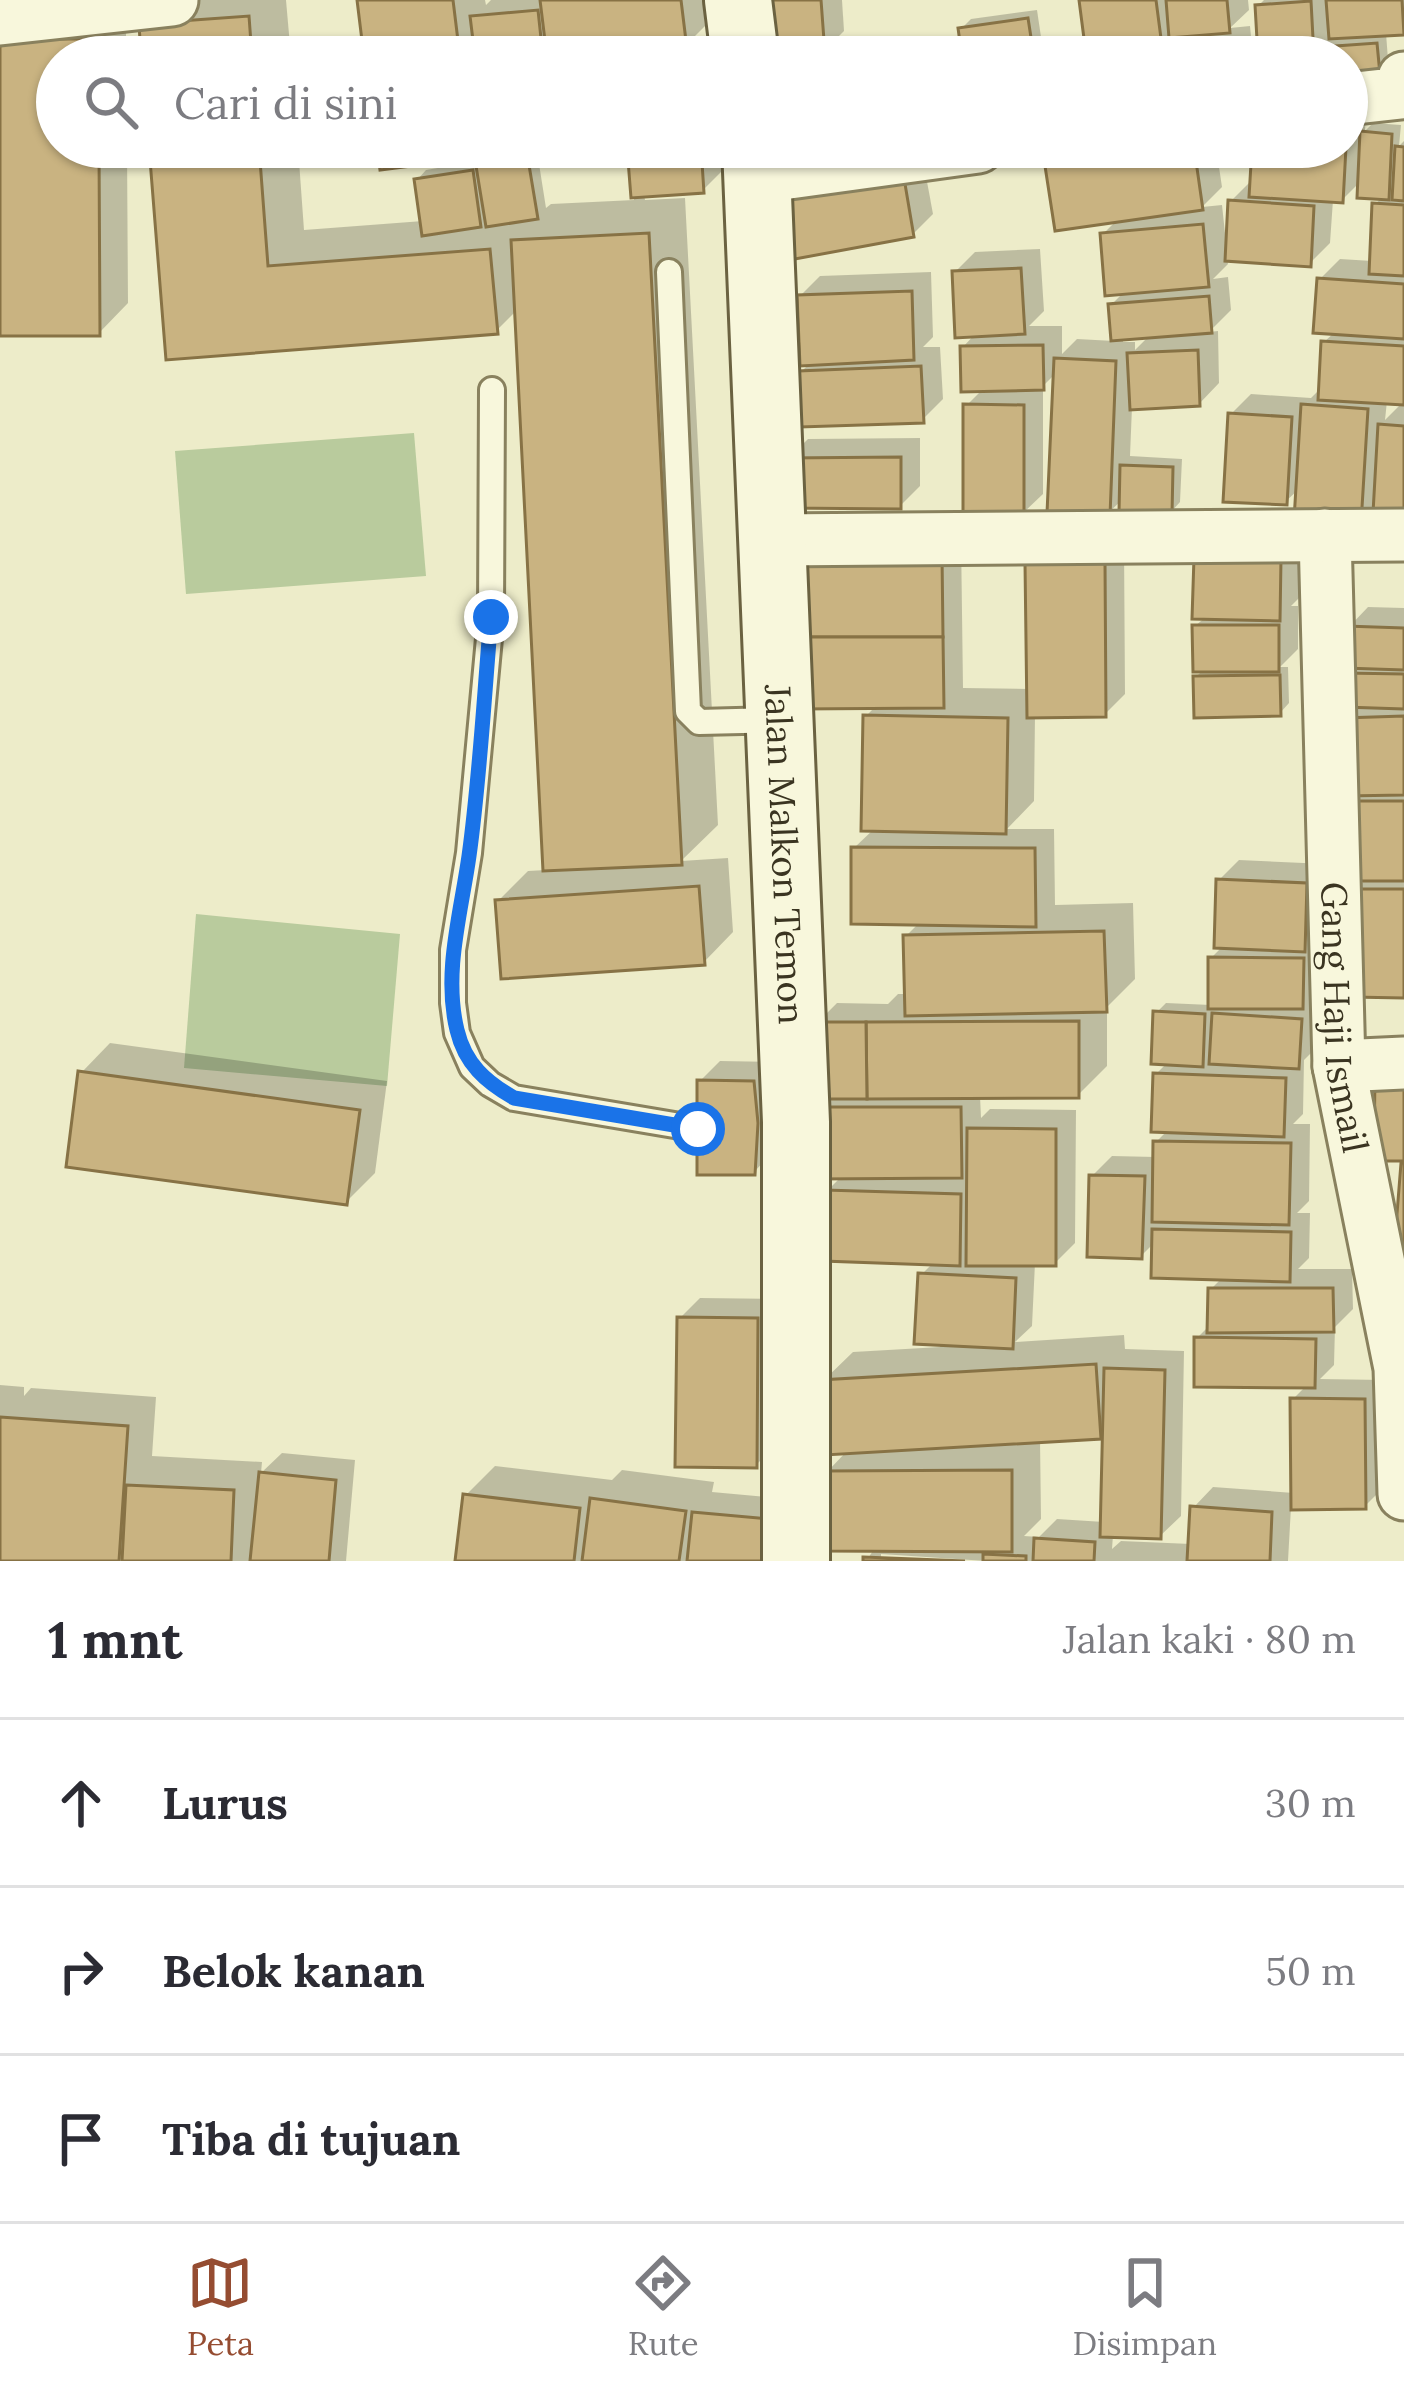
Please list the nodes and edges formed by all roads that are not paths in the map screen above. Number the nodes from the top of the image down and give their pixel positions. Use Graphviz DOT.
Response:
graph roads {
  1 [pos="172,0"];
  2 [pos="738,0"];
  3 [pos="0,19"];
  4 [pos="742,36"];
  5 [pos="1404,78"];
  6 [pos="1368,97"];
  7 [pos="758,168"];
  8 [pos="669,272"];
  9 [pos="492,389"];
  10 [pos="1325,535"];
  11 [pos="1404,535"];
  12 [pos="773,540"];
  13 [pos="782,720"];
  14 [pos="1404,1063"];
  15 [pos="1339,1066"];
  16 [pos="698,1129"];
  17 [pos="1404,1494"];
  18 [pos="796,1561"];
  1 -- 3 [label="street"];
  2 -- 4 [label="street"];
  5 -- 6 [label="street"];
  7 -- 12 [label="street, Jalan Malkon Temon"];
  8 -- 13 [label="lane"];
  9 -- 16 [label="lane"];
  10 -- 11 [label="street"];
  10 -- 12 [label="street"];
  10 -- 15 [label="street, Gang Haji Ismail"];
  12 -- 13 [label="street, Jalan Malkon Temon"];
  13 -- 18 [label="street, Jalan Malkon Temon"];
  14 -- 15 [label="street"];
  15 -- 17 [label="street, Gang Haji Ismail"];
}
